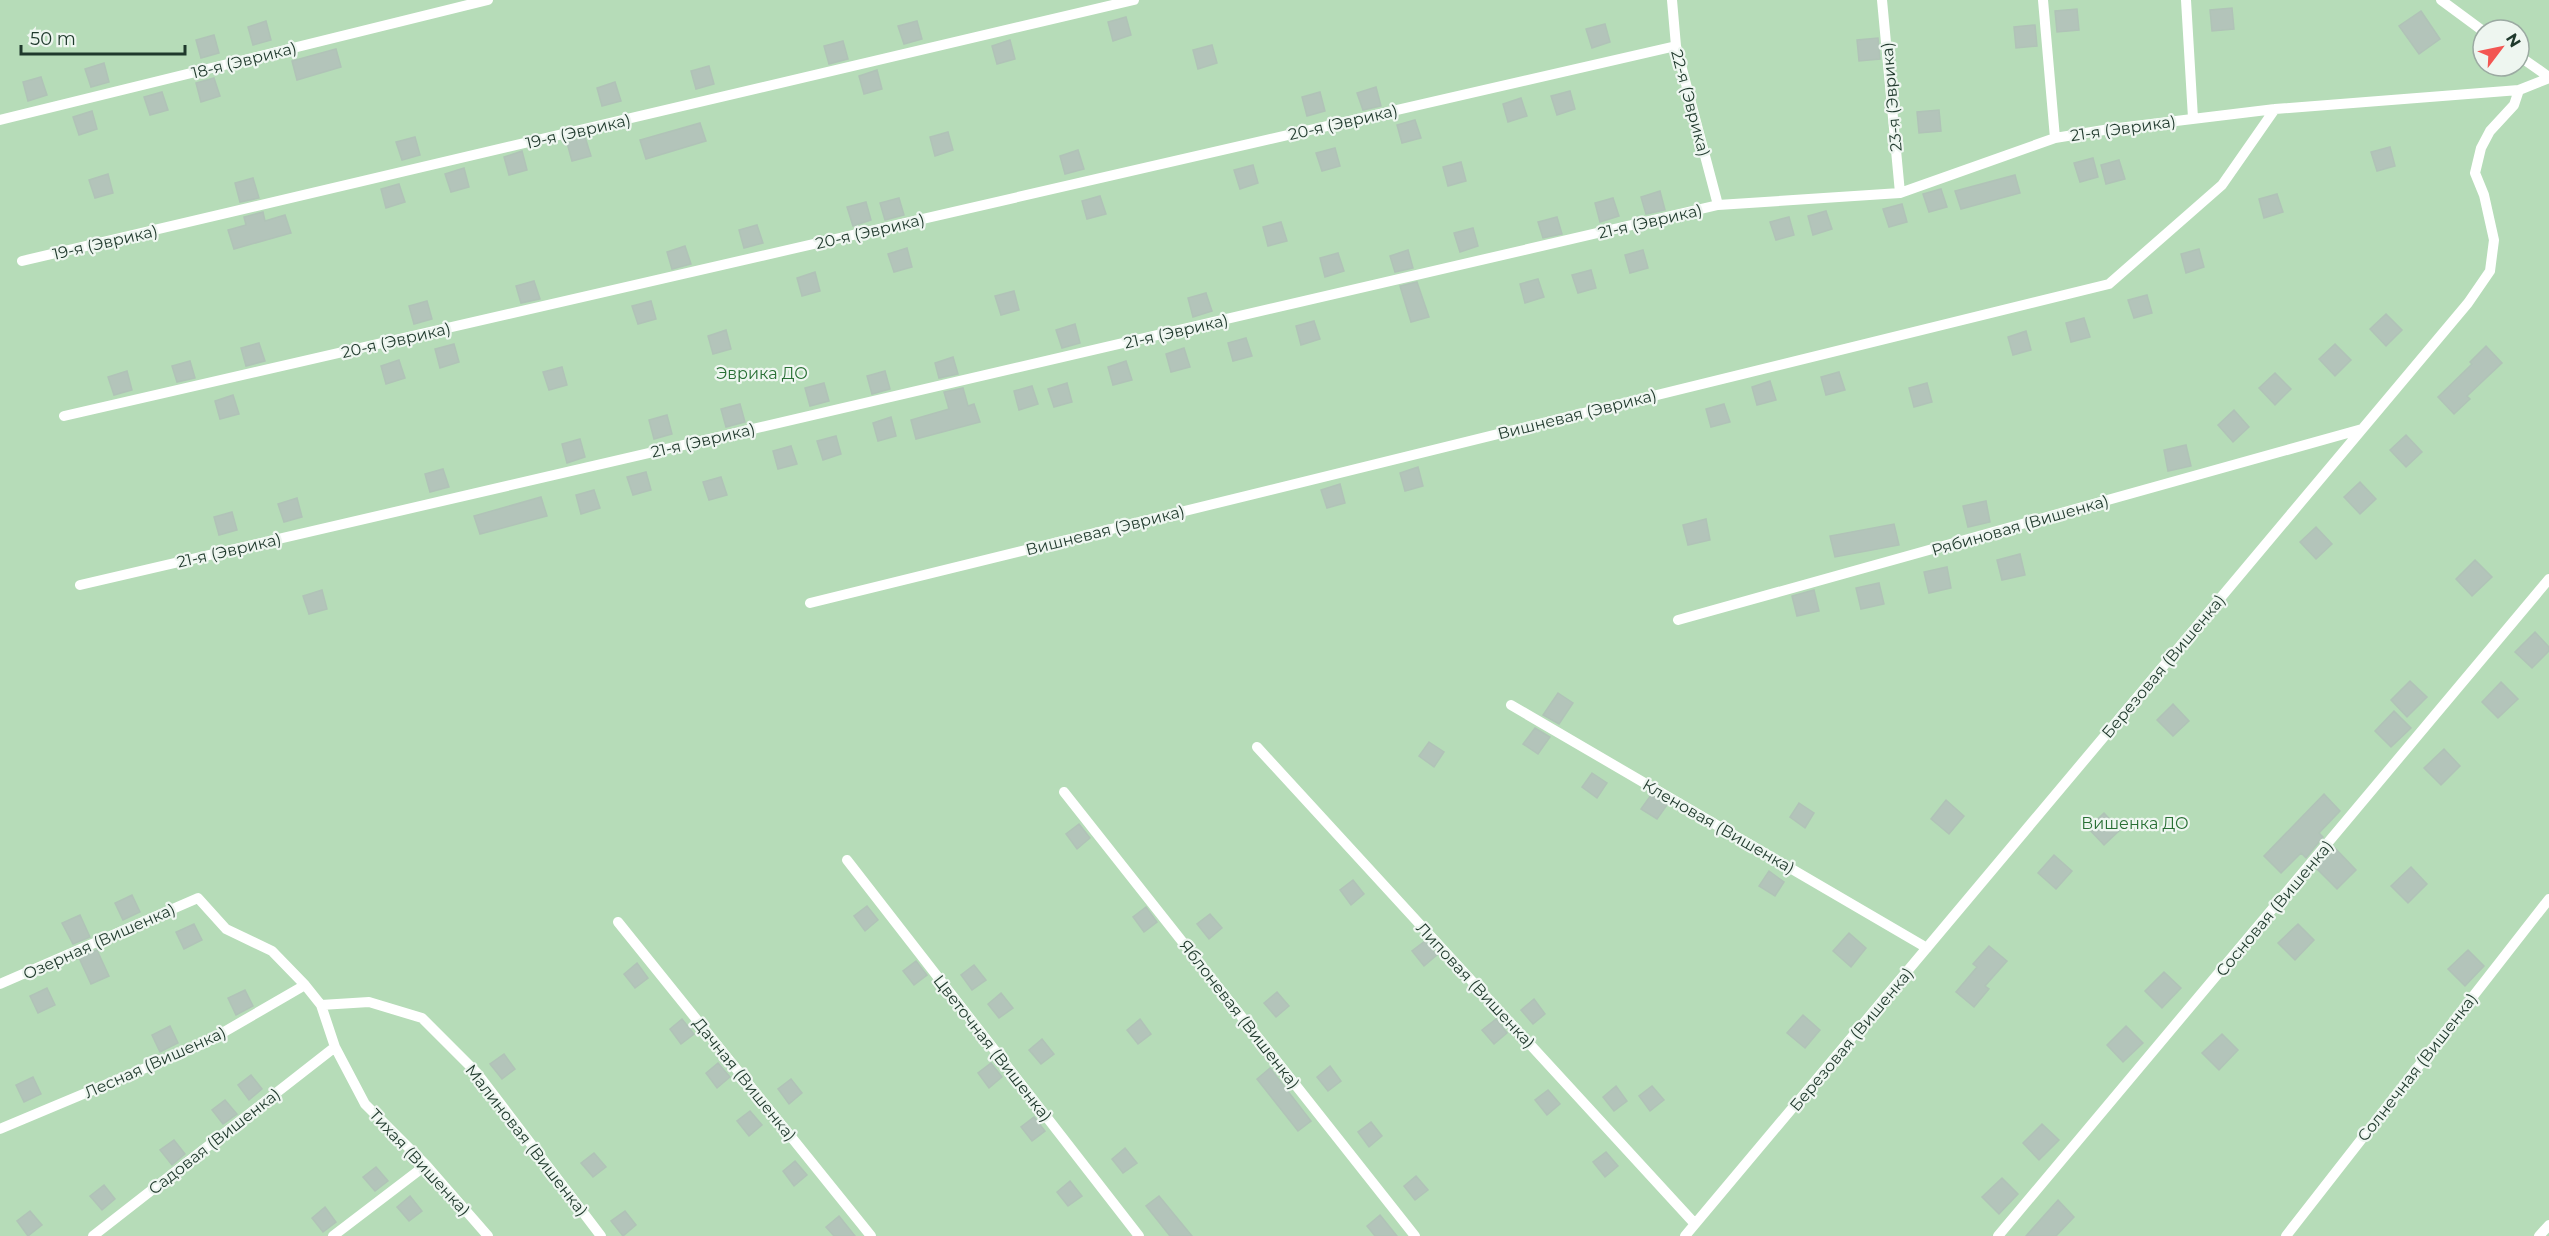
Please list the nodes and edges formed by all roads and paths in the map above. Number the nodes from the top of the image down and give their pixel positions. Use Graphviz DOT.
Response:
graph roads {
  1 [pos="488,0"];
  2 [pos="1134,0"];
  3 [pos="1672,0"];
  4 [pos="1882,0"];
  5 [pos="2043,0"];
  6 [pos="2186,0"];
  7 [pos="2441,0"];
  8 [pos="2471,22"];
  9 [pos="1676,46"];
  10 [pos="2531,64"];
  11 [pos="2549,77"];
  12 [pos="2518,90"];
  13 [pos="2275,109"];
  14 [pos="2193,118"];
  15 [pos="0,120"];
  16 [pos="2055,138"];
  17 [pos="1900,193"];
  18 [pos="1718,205"];
  19 [pos="22,261"];
  20 [pos="64,416"];
  21 [pos="2362,429"];
  22 [pos="2549,579"];
  23 [pos="80,585"];
  24 [pos="810,603"];
  25 [pos="1678,620"];
  26 [pos="1511,705"];
  27 [pos="1257,747"];
  28 [pos="1064,792"];
  29 [pos="847,860"];
  30 [pos="198,898"];
  31 [pos="2549,899"];
  32 [pos="618,922"];
  33 [pos="1927,948"];
  34 [pos="0,984"];
  35 [pos="304,985"];
  36 [pos="321,1005"];
  37 [pos="335,1047"];
  38 [pos="0,1129"];
  39 [pos="426,1165"];
  40 [pos="1695,1224"];
  41 [pos="2549,1226"];
  42 [pos="93,1236"];
  43 [pos="333,1236"];
  44 [pos="488,1236"];
  45 [pos="601,1236"];
  46 [pos="871,1236"];
  47 [pos="1139,1236"];
  48 [pos="1415,1236"];
  49 [pos="1685,1236"];
  50 [pos="1998,1236"];
  51 [pos="2286,1236"];
  52 [pos="2539,1236"];
  1 -- 15 [label="lane, 18-я (Эврика)"];
  2 -- 19 [label="lane, 19-я (Эврика)"];
  3 -- 9 [label="lane, 22-я (Эврика)"];
  4 -- 17 [label="lane, 23-я (Эврика)"];
  5 -- 16 [label="lane"];
  6 -- 14 [label="lane"];
  7 -- 8 [label="lane"];
  9 -- 18 [label="lane, 22-я (Эврика)"];
  9 -- 20 [label="lane, 20-я (Эврика)"];
  10 -- 11 [label="lane"];
  11 -- 12 [label="lane"];
  12 -- 13 [label="lane, 21-я (Эврика)"];
  12 -- 21 [label="lane, Березовая (Вишенка)"];
  13 -- 14 [label="lane, 21-я (Эврика)"];
  13 -- 24 [label="lane, Вишневая (Эврика)"];
  14 -- 16 [label="lane, 21-я (Эврика)"];
  16 -- 17 [label="lane, 21-я (Эврика)"];
  17 -- 18 [label="lane, 21-я (Эврика)"];
  18 -- 23 [label="lane, 21-я (Эврика)"];
  21 -- 25 [label="lane, Рябиновая (Вишенка)"];
  21 -- 33 [label="lane, Березовая (Вишенка)"];
  22 -- 50 [label="lane, Сосновая (Вишенка)"];
  26 -- 33 [label="lane, Кленовая (Вишенка)"];
  27 -- 40 [label="lane, Липовая (Вишенка)"];
  28 -- 48 [label="lane, Яблоневая (Вишенка)"];
  29 -- 47 [label="lane, Цветочная (Вишенка)"];
  30 -- 34 [label="lane, Озерная (Вишенка)"];
  30 -- 35 [label="lane, Тихая (Вишенка)"];
  31 -- 51 [label="lane, Солнечная (Вишенка)"];
  32 -- 46 [label="lane, Дачная (Вишенка)"];
  33 -- 40 [label="lane, Березовая (Вишенка)"];
  35 -- 36 [label="lane, Тихая (Вишенка)"];
  35 -- 38 [label="lane, Лесная (Вишенка)"];
  36 -- 37 [label="lane, Тихая (Вишенка)"];
  36 -- 45 [label="lane, Малиновая (Вишенка)"];
  37 -- 39 [label="lane, Тихая (Вишенка)"];
  37 -- 42 [label="lane, Садовая (Вишенка)"];
  39 -- 43 [label="lane"];
  39 -- 44 [label="lane, Тихая (Вишенка)"];
  40 -- 49 [label="lane, Березовая (Вишенка)"];
  41 -- 52 [label="lane"];
}
